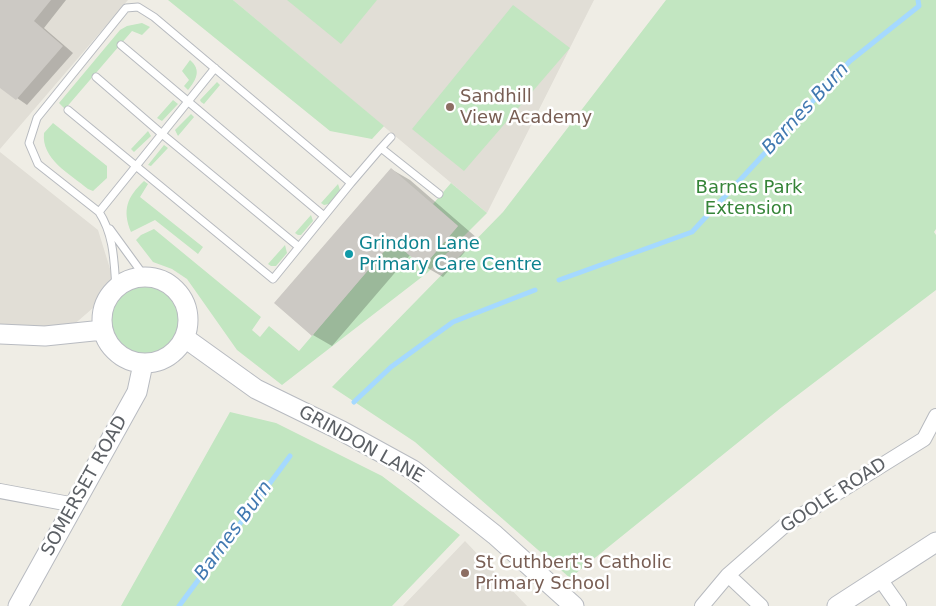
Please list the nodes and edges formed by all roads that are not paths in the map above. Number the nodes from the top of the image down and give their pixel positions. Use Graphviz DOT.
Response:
graph roads {
  1 [pos="121,45"];
  2 [pos="216,68"];
  3 [pos="96,77"];
  4 [pos="188,103"];
  5 [pos="68,110"];
  6 [pos="162,134"];
  7 [pos="390,137"];
  8 [pos="382,148"];
  9 [pos="137,166"];
  10 [pos="351,183"];
  11 [pos="439,194"];
  12 [pos="99,212"];
  13 [pos="324,216"];
  14 [pos="106,223"];
  15 [pos="299,247"];
  16 [pos="145,277"];
  17 [pos="116,288"];
  18 [pos="103,330"];
  19 [pos="0,334"];
  20 [pos="185,338"];
  21 [pos="143,364"];
  22 [pos="936,416"];
  23 [pos="0,491"];
  24 [pos="75,505"];
  25 [pos="936,542"];
  26 [pos="728,575"];
  27 [pos="880,579"];
  28 [pos="18,606"];
  29 [pos="574,606"];
  30 [pos="702,606"];
  31 [pos="761,606"];
  32 [pos="837,606"];
  33 [pos="899,606"];
  1 -- 4 [label="lane"];
  2 -- 4 [label="lane"];
  2 -- 10 [label="lane"];
  2 -- 12 [label="lane"];
  3 -- 6 [label="lane"];
  4 -- 6 [label="lane"];
  4 -- 13 [label="lane"];
  5 -- 9 [label="lane"];
  6 -- 9 [label="lane"];
  6 -- 15 [label="lane"];
  7 -- 8 [label="lane"];
  8 -- 10 [label="lane"];
  8 -- 11 [label="lane"];
  9 -- 12 [label="lane"];
  9 -- 15 [label="lane"];
  10 -- 13 [label="lane"];
  12 -- 14 [label="lane"];
  13 -- 15 [label="lane"];
  14 -- 16 [label="lane"];
  14 -- 17 [label="lane"];
  16 -- 17 [label="street"];
  16 -- 20 [label="street"];
  17 -- 18 [label="street"];
  18 -- 19 [label="street"];
  18 -- 21 [label="street"];
  20 -- 21 [label="street"];
  20 -- 29 [label="street, GRINDON LANE"];
  21 -- 24 [label="street, SOMERSET ROAD"];
  22 -- 26 [label="street, GOOLE ROAD"];
  23 -- 24 [label="street"];
  24 -- 28 [label="street, SOMERSET ROAD"];
  25 -- 27 [label="street"];
  26 -- 30 [label="street, GOOLE ROAD"];
  26 -- 31 [label="street"];
  27 -- 32 [label="street"];
  27 -- 33 [label="street"];
}
